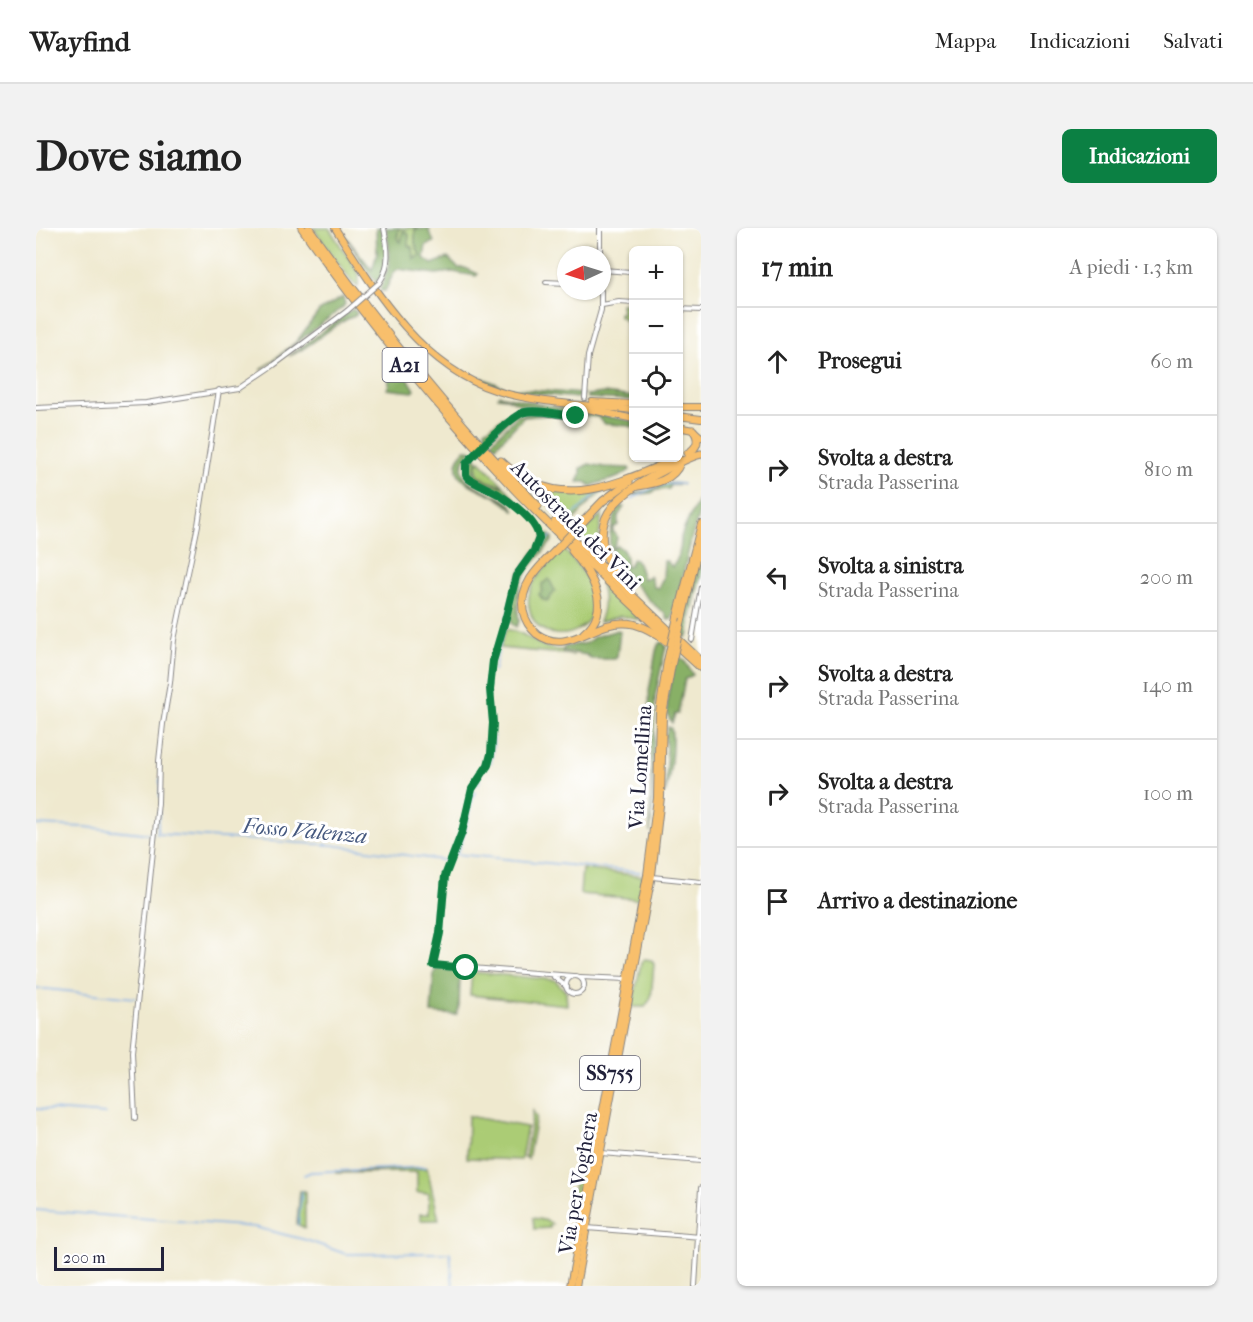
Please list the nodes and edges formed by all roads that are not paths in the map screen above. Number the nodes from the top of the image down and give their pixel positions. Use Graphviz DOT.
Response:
graph roads {
  1 [pos="302,228"];
  2 [pos="309,228"];
  3 [pos="335,228"];
  4 [pos="384,228"];
  5 [pos="600,228"];
  6 [pos="600,246"];
  7 [pos="611,271"];
  8 [pos="629,272"];
  9 [pos="546,282"];
  10 [pos="557,283"];
  11 [pos="602,300"];
  12 [pos="629,303"];
  13 [pos="602,305"];
  14 [pos="683,309"];
  15 [pos="701,310"];
  16 [pos="423,379"];
  17 [pos="219,390"];
  18 [pos="585,398"];
  19 [pos="577,404"];
  20 [pos="629,404"];
  21 [pos="683,407"];
  22 [pos="701,407"];
  23 [pos="36,408"];
  24 [pos="629,410"];
  25 [pos="584,413"];
  26 [pos="683,417"];
  27 [pos="629,418"];
  28 [pos="701,419"];
  29 [pos="683,428"];
  30 [pos="693,430"];
  31 [pos="701,437"];
  32 [pos="701,446"];
  33 [pos="688,453"];
  34 [pos="701,454"];
  35 [pos="683,456"];
  36 [pos="683,458"];
  37 [pos="672,462"];
  38 [pos="674,462"];
  39 [pos="678,462"];
  40 [pos="633,478"];
  41 [pos="645,480"];
  42 [pos="635,486"];
  43 [pos="618,490"];
  44 [pos="520,494"];
  45 [pos="701,524"];
  46 [pos="701,539"];
  47 [pos="701,587"];
  48 [pos="658,621"];
  49 [pos="575,639"];
  50 [pos="692,640"];
  51 [pos="670,662"];
  52 [pos="700,666"];
  53 [pos="650,875"];
  54 [pos="701,882"];
  55 [pos="551,975"];
  56 [pos="573,976"];
  57 [pos="578,977"];
  58 [pos="627,979"];
  59 [pos="567,987"];
  60 [pos="135,1118"];
  61 [pos="600,1153"];
  62 [pos="701,1161"];
  63 [pos="701,1188"];
  64 [pos="586,1228"];
  65 [pos="700,1237"];
  66 [pos="570,1286"];
  67 [pos="576,1286"];
  68 [pos="695,1286"];
  1 -- 44 [label="highway, Autostrada dei Vini / A21"];
  2 -- 16 [label="highway, Autostrada dei Vini / A21"];
  3 -- 19 [label="main road"];
  4 -- 17 [label="street, bridge"];
  5 -- 6 [label="street"];
  7 -- 8 [label="street"];
  9 -- 10 [label="street"];
  11 -- 13 [label="street"];
  12 -- 13 [label="street"];
  13 -- 18 [label="street"];
  14 -- 15 [label="street"];
  16 -- 40 [label="highway"];
  16 -- 48 [label="highway, Autostrada dei Vini / A21"];
  17 -- 23 [label="street"];
  17 -- 60 [label="street"];
  19 -- 20 [label="main road"];
  19 -- 24 [label="main road"];
  19 -- 27 [label="main road"];
  21 -- 22 [label="main road"];
  25 -- 55 [label="street, bridge"];
  26 -- 28 [label="main road"];
  29 -- 30 [label="main road"];
  30 -- 31 [label="main road"];
  30 -- 33 [label="highway"];
  32 -- 33 [label="highway"];
  33 -- 35 [label="highway"];
  34 -- 36 [label="highway"];
  37 -- 40 [label="highway"];
  38 -- 41 [label="highway"];
  39 -- 42 [label="highway"];
  40 -- 43 [label="highway"];
  41 -- 42 [label="highway"];
  41 -- 43 [label="highway"];
  42 -- 48 [label="highway"];
  43 -- 49 [label="highway, bridge"];
  44 -- 49 [label="highway"];
  44 -- 52 [label="highway, Autostrada dei Vini / A21"];
  45 -- 51 [label="main road, bridge"];
  46 -- 51 [label="main road, bridge"];
  47 -- 50 [label="street"];
  48 -- 52 [label="highway, Autostrada dei Vini / A21"];
  49 -- 52 [label="highway"];
  51 -- 53 [label="main road, Via Lomellina"];
  53 -- 54 [label="street"];
  53 -- 58 [label="main road, Via per Voghera / SS755"];
  53 -- 61 [label="main road, Via per Voghera / SS755"];
  55 -- 56 [label="street"];
  55 -- 59 [label="street"];
  56 -- 57 [label="street"];
  56 -- 59 [label="street"];
  57 -- 58 [label="street"];
  57 -- 59 [label="street"];
  58 -- 66 [label="main road, Via per Voghera / SS755"];
  61 -- 62 [label="street"];
  61 -- 64 [label="main road, Via per Voghera / SS755"];
  63 -- 65 [label="street"];
  64 -- 65 [label="street"];
  64 -- 67 [label="main road, Via per Voghera / SS755"];
  65 -- 68 [label="street"];
}
